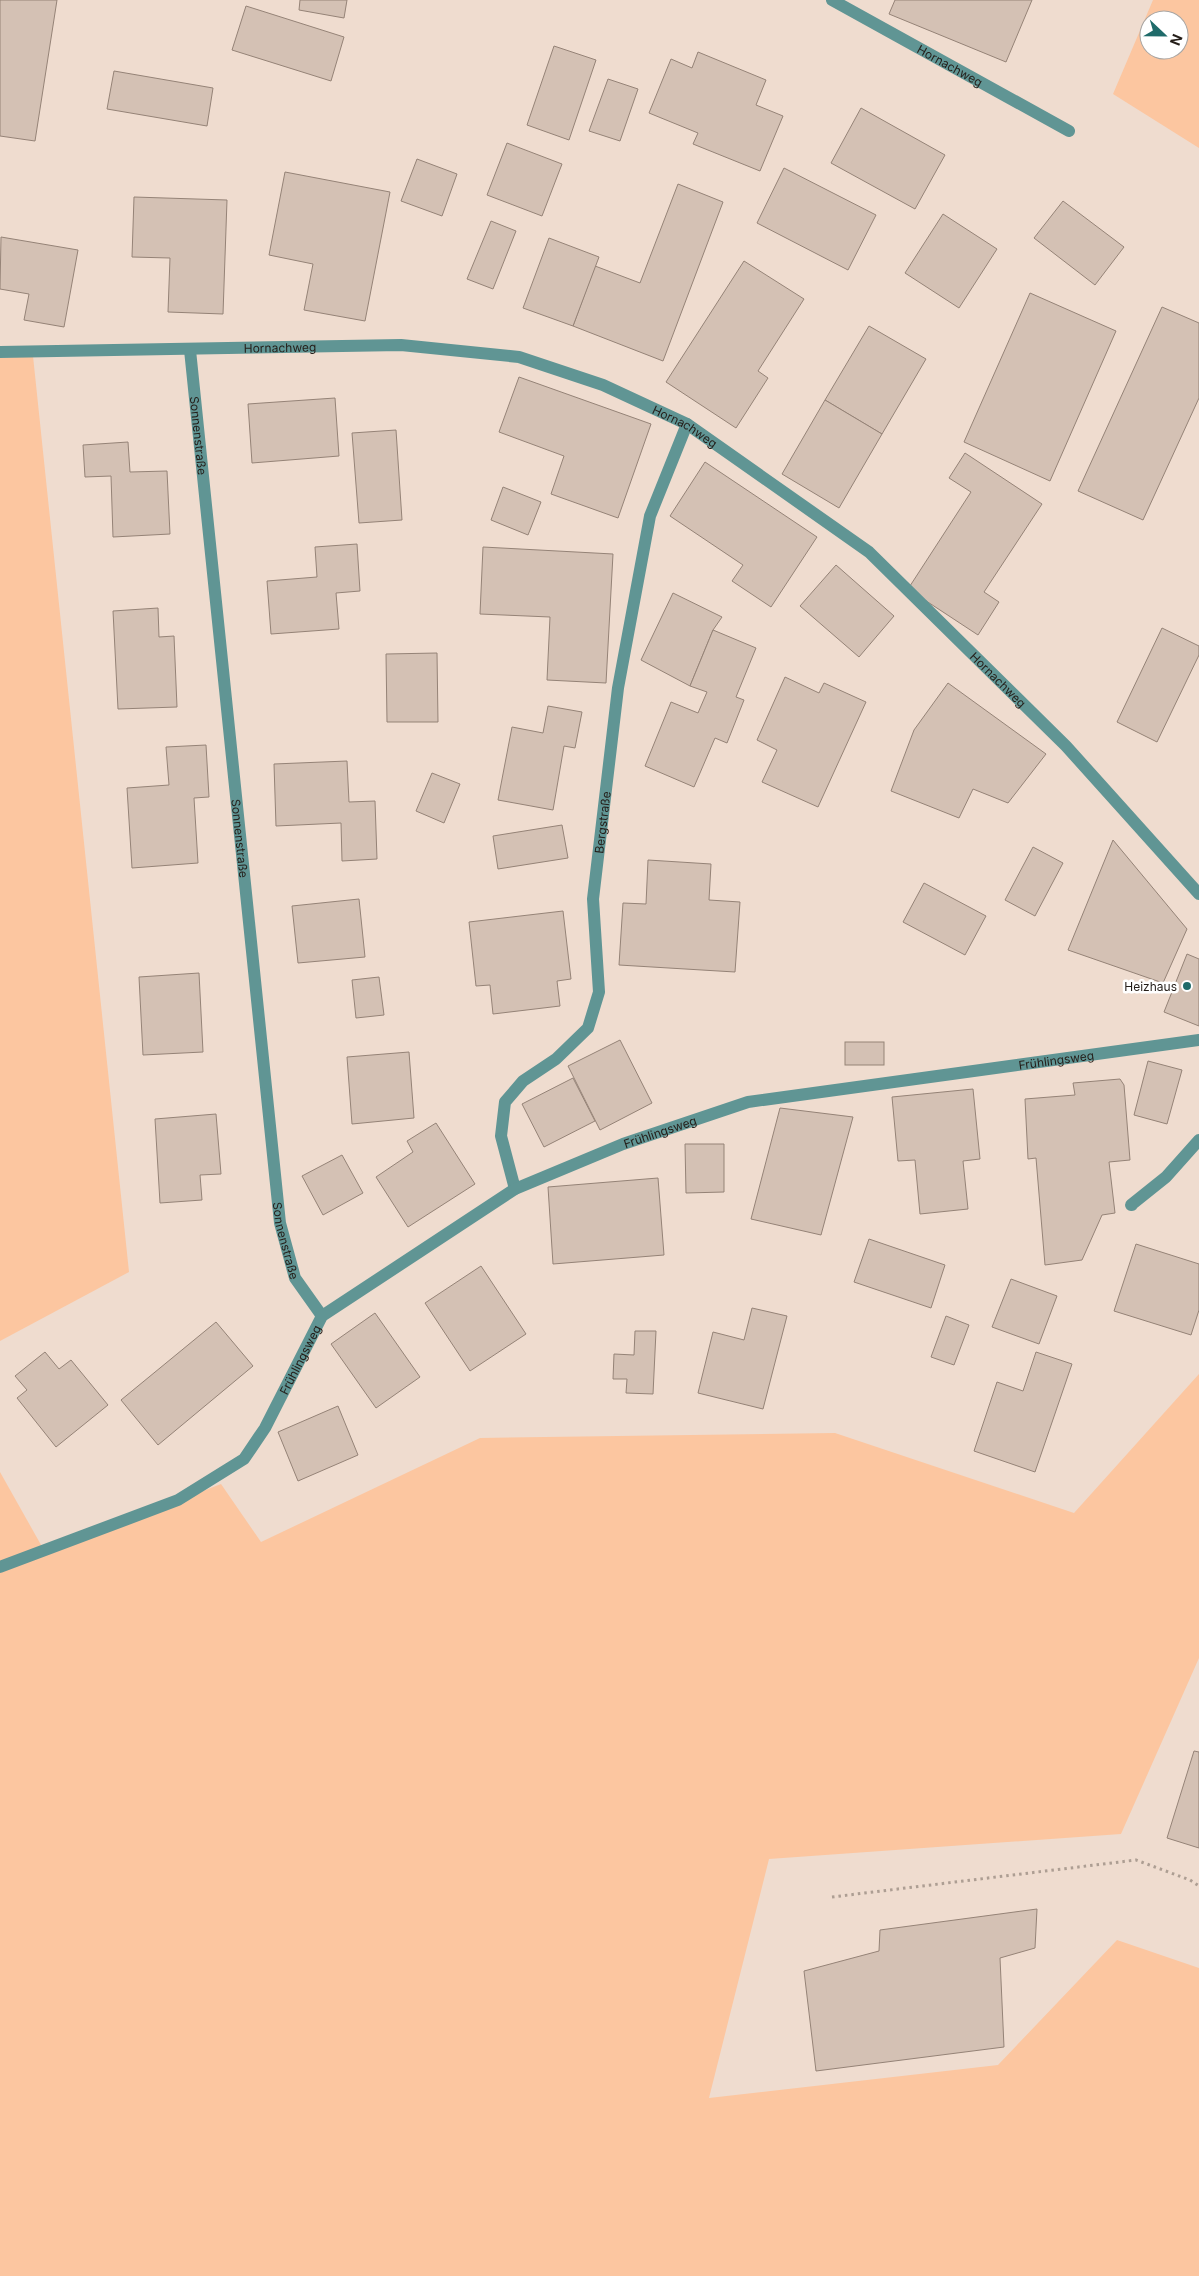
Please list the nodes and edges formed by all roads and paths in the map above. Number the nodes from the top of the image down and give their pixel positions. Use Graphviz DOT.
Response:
graph roads {
  1 [pos="832,0"];
  2 [pos="1069,131"];
  3 [pos="190,350"];
  4 [pos="0,352"];
  5 [pos="688,424"];
  6 [pos="1199,894"];
  7 [pos="1199,1040"];
  8 [pos="1199,1140"];
  9 [pos="516,1189"];
  10 [pos="1132,1205"];
  11 [pos="322,1316"];
  12 [pos="0,1567"];
  13 [pos="1199,1886"];
  14 [pos="832,1897"];
  1 -- 2 [label="street, Hornachweg"];
  3 -- 4 [label="street, Hornachweg"];
  3 -- 5 [label="street, Hornachweg"];
  3 -- 11 [label="street, Sonnenstraße"];
  5 -- 6 [label="street, Hornachweg"];
  5 -- 9 [label="street, Bergstraße"];
  7 -- 9 [label="street, Frühlingsweg"];
  8 -- 10 [label="street"];
  9 -- 11 [label="street, Frühlingsweg"];
  11 -- 12 [label="street, Frühlingsweg"];
  13 -- 14 [label="path"];
}
